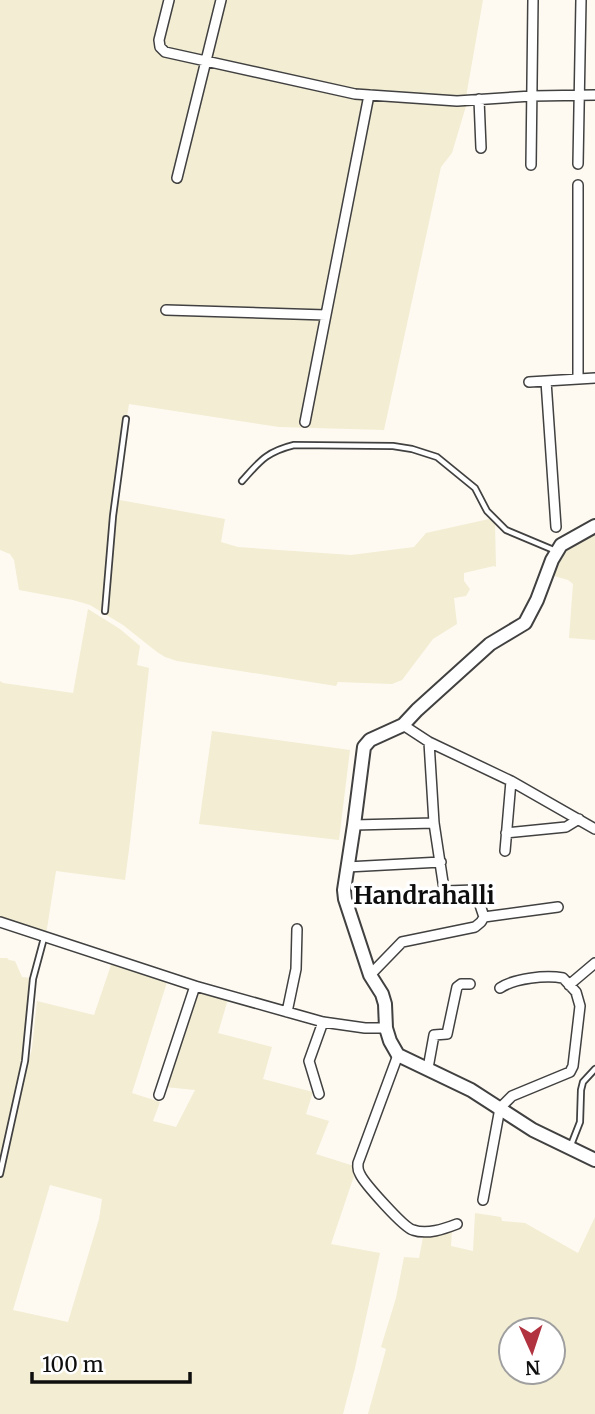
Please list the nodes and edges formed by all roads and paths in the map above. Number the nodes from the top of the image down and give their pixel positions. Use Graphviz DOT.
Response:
graph roads {
  1 [pos="169,0"];
  2 [pos="221,0"];
  3 [pos="533,0"];
  4 [pos="581,0"];
  5 [pos="206,61"];
  6 [pos="369,94"];
  7 [pos="532,96"];
  8 [pos="578,96"];
  9 [pos="595,96"];
  10 [pos="479,99"];
  11 [pos="481,148"];
  12 [pos="578,164"];
  13 [pos="531,165"];
  14 [pos="177,178"];
  15 [pos="578,185"];
  16 [pos="166,310"];
  17 [pos="326,315"];
  18 [pos="595,378"];
  19 [pos="578,379"];
  20 [pos="546,381"];
  21 [pos="529,382"];
  22 [pos="126,419"];
  23 [pos="305,422"];
  24 [pos="242,481"];
  25 [pos="595,526"];
  26 [pos="556,527"];
  27 [pos="556,551"];
  28 [pos="105,611"];
  29 [pos="403,725"];
  30 [pos="429,742"];
  31 [pos="511,781"];
  32 [pos="579,819"];
  33 [pos="435,823"];
  34 [pos="354,825"];
  35 [pos="595,829"];
  36 [pos="506,834"];
  37 [pos="505,851"];
  38 [pos="441,862"];
  39 [pos="347,867"];
  40 [pos="558,908"];
  41 [pos="484,917"];
  42 [pos="0,922"];
  43 [pos="297,929"];
  44 [pos="44,937"];
  45 [pos="595,963"];
  46 [pos="370,975"];
  47 [pos="470,984"];
  48 [pos="569,985"];
  49 [pos="195,986"];
  50 [pos="500,988"];
  51 [pos="287,1012"];
  52 [pos="324,1022"];
  53 [pos="386,1028"];
  54 [pos="398,1055"];
  55 [pos="428,1068"];
  56 [pos="595,1069"];
  57 [pos="319,1094"];
  58 [pos="159,1095"];
  59 [pos="500,1108"];
  60 [pos="569,1148"];
  61 [pos="595,1160"];
  62 [pos="0,1174"];
  63 [pos="483,1200"];
  64 [pos="457,1224"];
  1 -- 5 [label="street"];
  2 -- 5 [label="street"];
  3 -- 7 [label="street"];
  4 -- 8 [label="street"];
  5 -- 6 [label="street"];
  5 -- 14 [label="street"];
  6 -- 10 [label="street"];
  6 -- 17 [label="street"];
  7 -- 8 [label="street"];
  7 -- 10 [label="street"];
  7 -- 13 [label="street"];
  8 -- 9 [label="street"];
  8 -- 12 [label="street"];
  10 -- 11 [label="street"];
  15 -- 19 [label="street"];
  16 -- 17 [label="street"];
  17 -- 23 [label="street"];
  18 -- 19 [label="street"];
  19 -- 20 [label="street"];
  20 -- 21 [label="street"];
  20 -- 26 [label="street"];
  22 -- 28 [label="lane"];
  24 -- 27 [label="lane"];
  25 -- 27 [label="street"];
  27 -- 29 [label="street"];
  29 -- 30 [label="street"];
  29 -- 34 [label="street"];
  30 -- 31 [label="street"];
  30 -- 33 [label="street"];
  31 -- 32 [label="street"];
  31 -- 36 [label="street"];
  32 -- 35 [label="street"];
  32 -- 36 [label="street"];
  33 -- 34 [label="street"];
  33 -- 38 [label="street"];
  34 -- 39 [label="street"];
  36 -- 37 [label="street"];
  38 -- 39 [label="street"];
  38 -- 41 [label="street"];
  39 -- 46 [label="street"];
  40 -- 41 [label="street"];
  41 -- 46 [label="street"];
  42 -- 44 [label="street"];
  43 -- 51 [label="street"];
  44 -- 49 [label="street"];
  44 -- 62 [label="lane"];
  45 -- 48 [label="street"];
  46 -- 53 [label="street"];
  47 -- 55 [label="street"];
  48 -- 50 [label="street"];
  48 -- 59 [label="street"];
  49 -- 51 [label="street"];
  49 -- 58 [label="street"];
  51 -- 52 [label="street"];
  52 -- 53 [label="street"];
  52 -- 57 [label="street"];
  53 -- 54 [label="street"];
  54 -- 55 [label="street"];
  54 -- 64 [label="street"];
  55 -- 59 [label="street"];
  56 -- 60 [label="lane"];
  59 -- 60 [label="street"];
  59 -- 63 [label="street"];
  60 -- 61 [label="street"];
}
